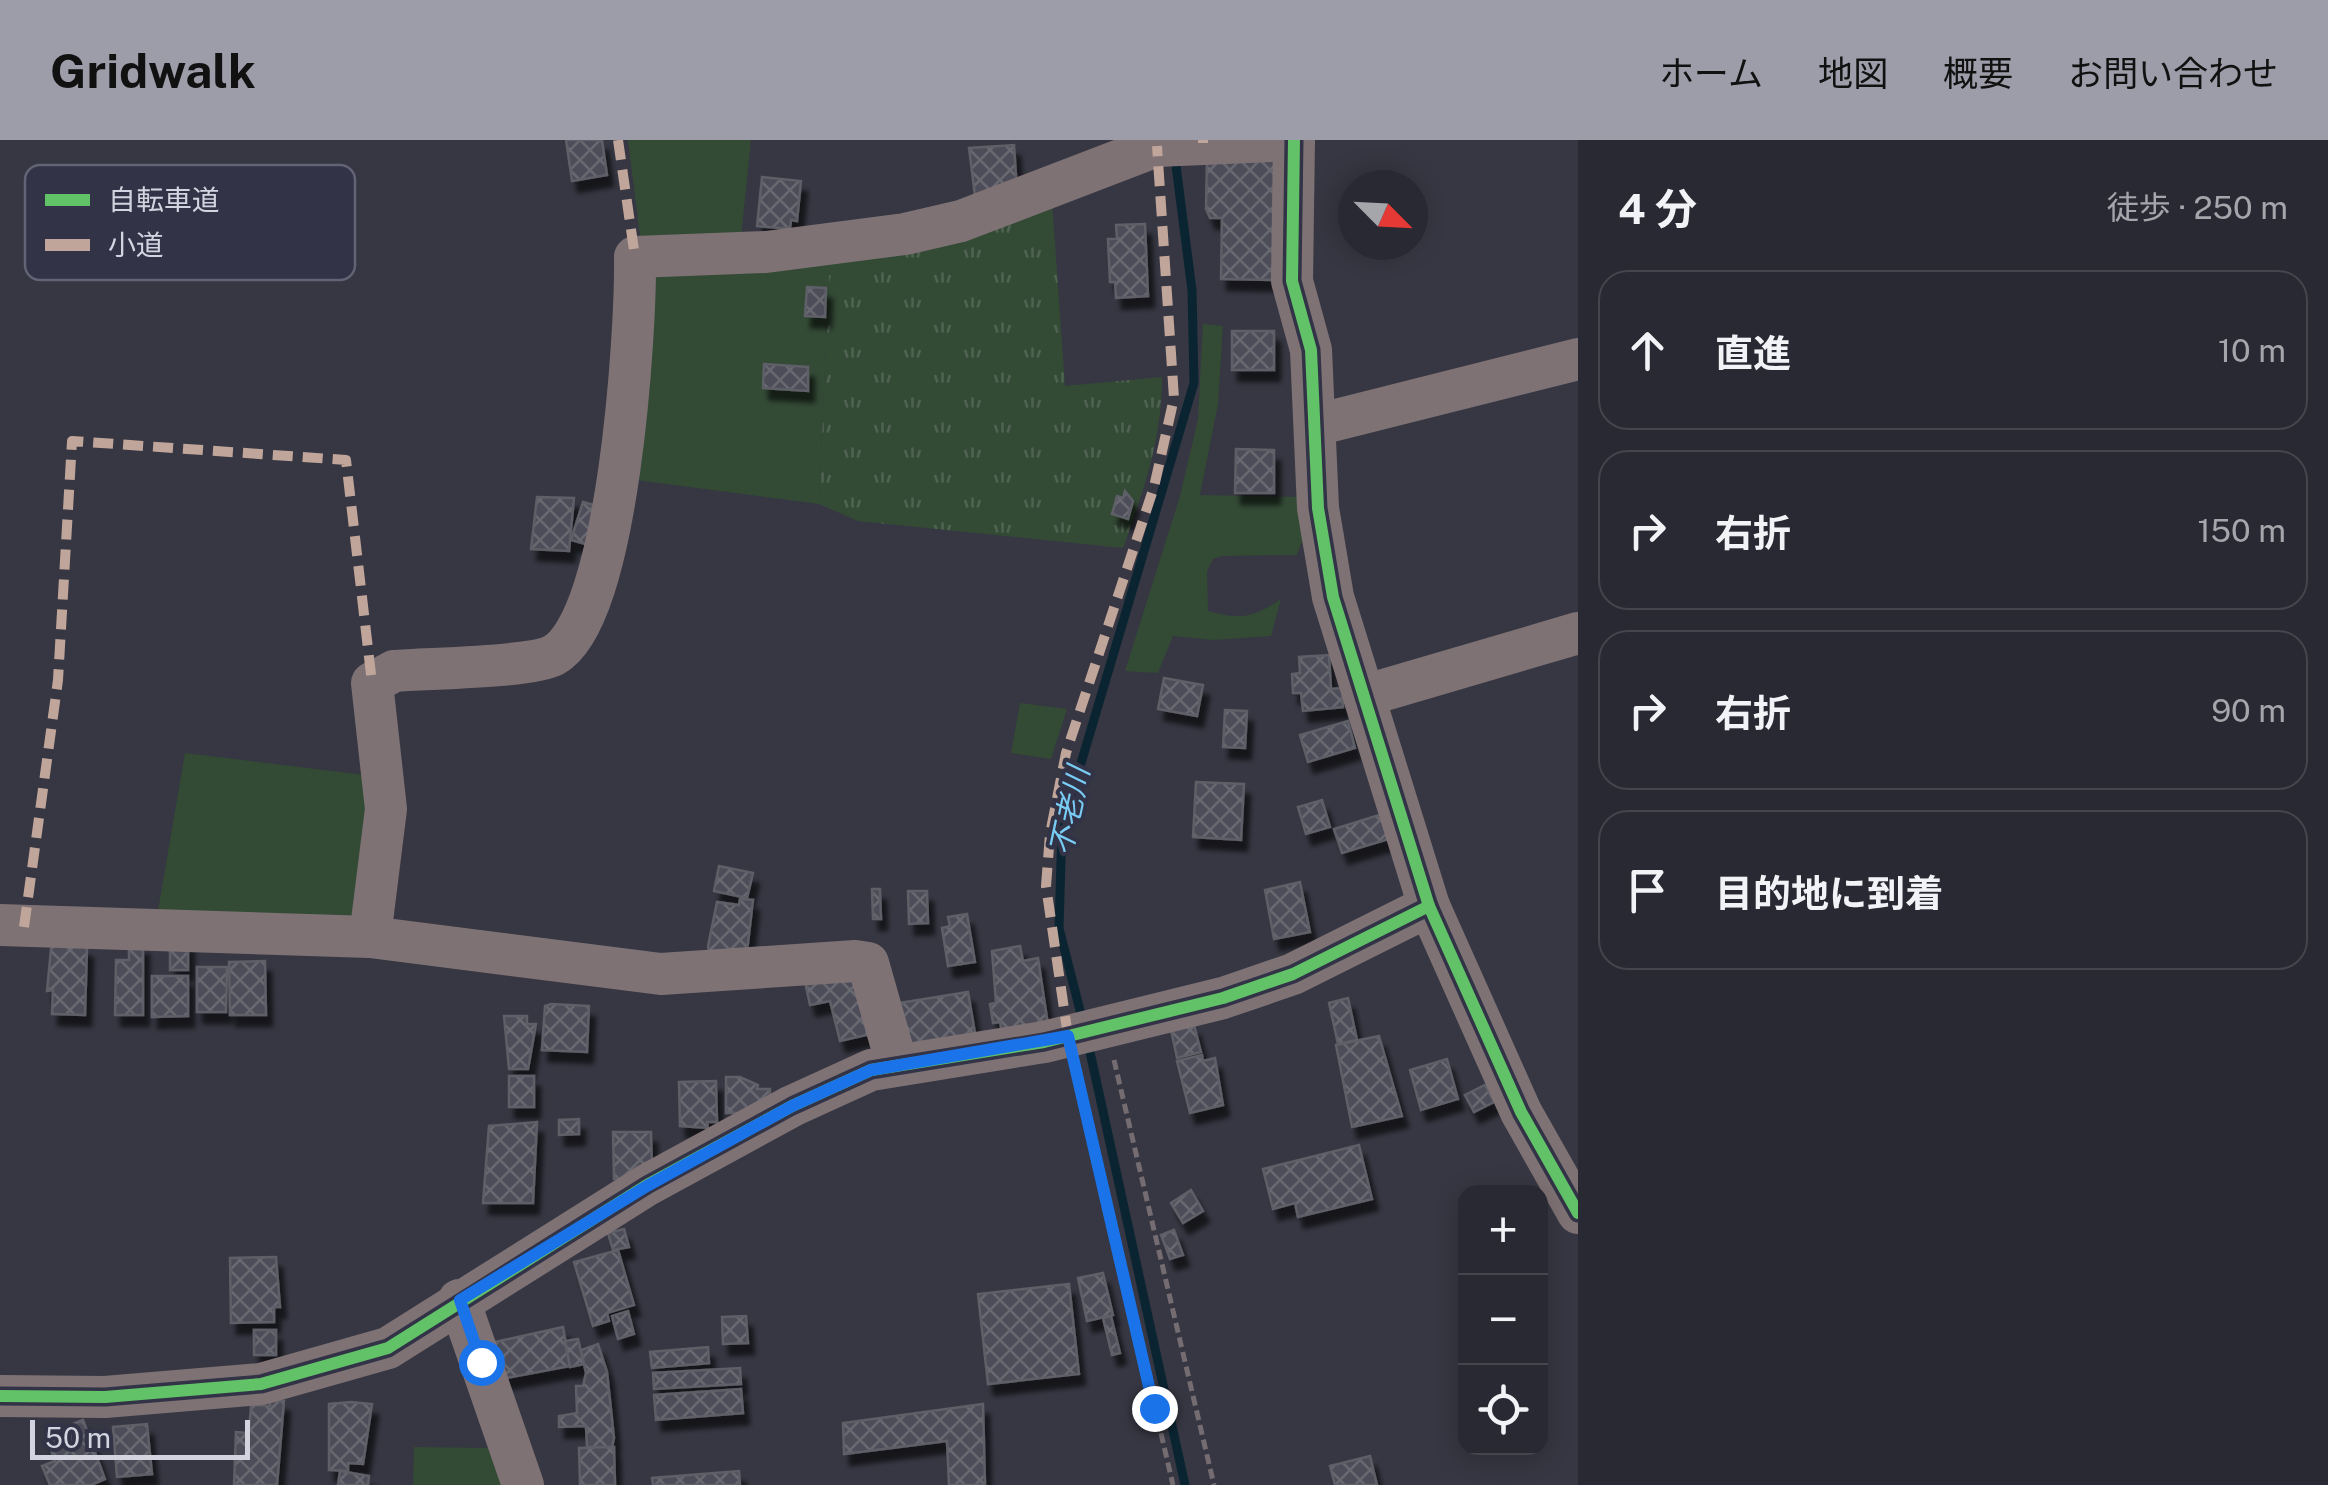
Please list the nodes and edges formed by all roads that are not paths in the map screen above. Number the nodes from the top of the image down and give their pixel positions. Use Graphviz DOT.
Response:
graph roads {
  1 [pos="1294,140"];
  2 [pos="1578,359"];
  3 [pos="1316,425"];
  4 [pos="1578,633"];
  5 [pos="1367,695"];
  6 [pos="1429,906"];
  7 [pos="0,925"];
  8 [pos="370,937"];
  9 [pos="897,1066"];
  10 [pos="1578,1213"];
  11 [pos="460,1300"];
  12 [pos="0,1396"];
  13 [pos="523,1485"];
  1 -- 3 [label="street"];
  1 -- 8 [label="street"];
  2 -- 3 [label="street"];
  3 -- 5 [label="street"];
  4 -- 5 [label="street"];
  5 -- 6 [label="street"];
  6 -- 9 [label="street"];
  6 -- 10 [label="street"];
  7 -- 8 [label="street"];
  8 -- 9 [label="street"];
  9 -- 11 [label="street"];
  11 -- 12 [label="street"];
  11 -- 13 [label="street"];
}
